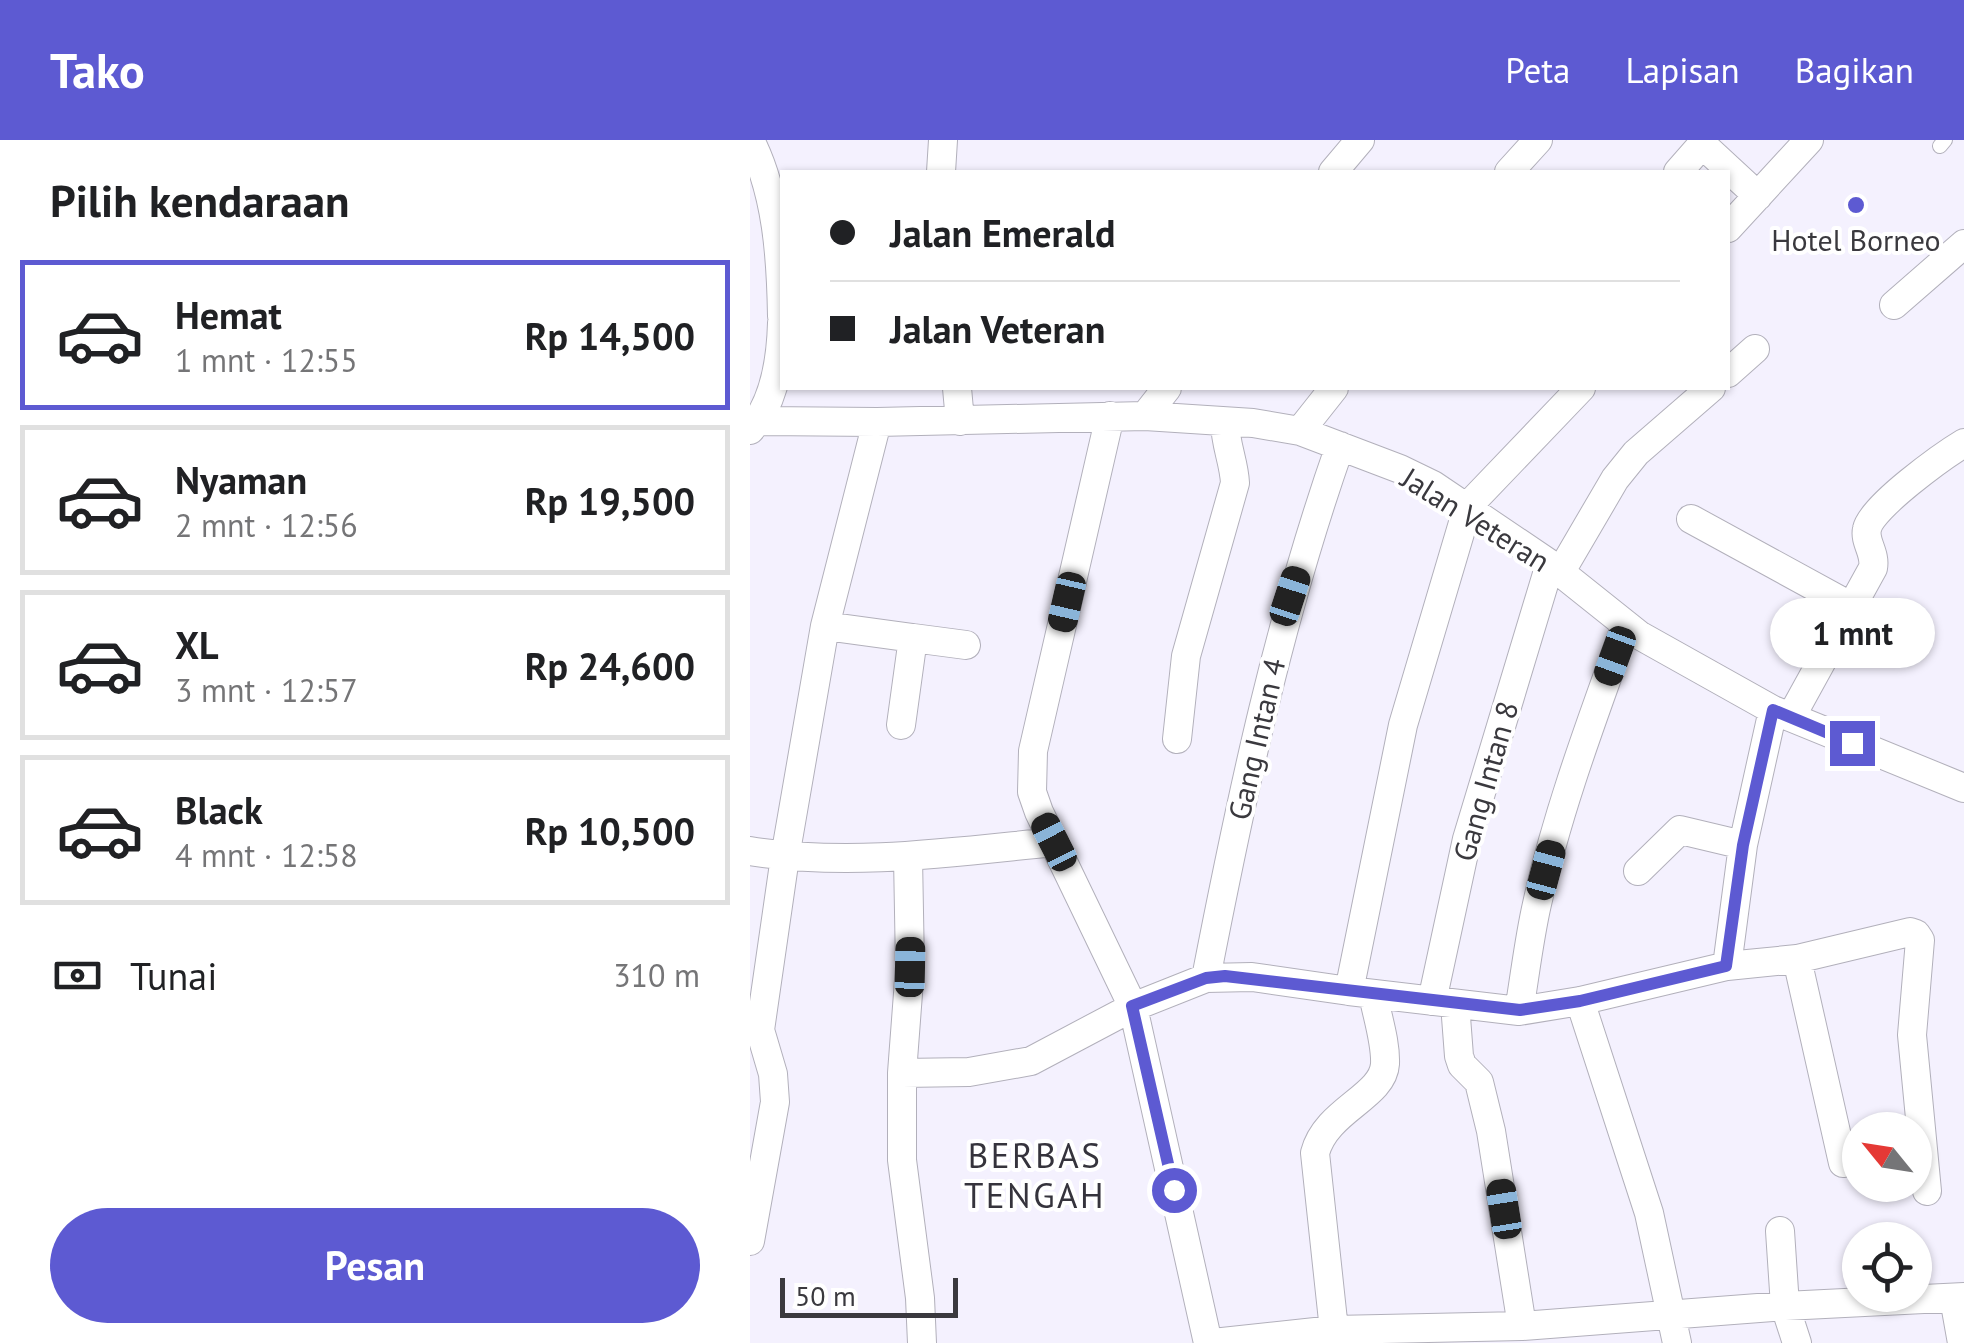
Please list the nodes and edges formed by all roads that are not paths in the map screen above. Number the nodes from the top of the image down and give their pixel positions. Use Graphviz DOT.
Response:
graph roads {
  1 [pos="750,140"];
  2 [pos="943,140"];
  3 [pos="1360,140"];
  4 [pos="1538,140"];
  5 [pos="1808,140"];
  6 [pos="941,170"];
  7 [pos="1341,170"];
  8 [pos="1511,170"];
  9 [pos="1680,170"];
  10 [pos="1730,170"];
  11 [pos="1730,170"];
  12 [pos="1758,196"];
  13 [pos="1730,226"];
  14 [pos="1964,244"];
  15 [pos="780,268"];
  16 [pos="1894,304"];
  17 [pos="780,338"];
  18 [pos="1756,349"];
  19 [pos="1730,371"];
  20 [pos="957,390"];
  21 [pos="1165,390"];
  22 [pos="1332,390"];
  23 [pos="1579,390"];
  24 [pos="1709,390"];
  25 [pos="1110,416"];
  26 [pos="1145,416"];
  27 [pos="960,421"];
  28 [pos="877,422"];
  29 [pos="1225,422"];
  30 [pos="754,425"];
  31 [pos="1300,431"];
  32 [pos="1340,446"];
  33 [pos="1961,451"];
  34 [pos="1468,506"];
  35 [pos="1691,520"];
  36 [pos="1555,568"];
  37 [pos="1852,608"];
  38 [pos="1626,625"];
  39 [pos="824,626"];
  40 [pos="914,638"];
  41 [pos="966,646"];
  42 [pos="1782,714"];
  43 [pos="901,725"];
  44 [pos="1177,739"];
  45 [pos="1964,788"];
  46 [pos="1054,842"];
  47 [pos="1743,845"];
  48 [pos="750,851"];
  49 [pos="908,856"];
  50 [pos="785,857"];
  51 [pos="1638,871"];
  52 [pos="1798,959"];
  53 [pos="1726,966"];
  54 [pos="1206,978"];
  55 [pos="1361,992"];
  56 [pos="1580,1001"];
  57 [pos="1444,1002"];
  58 [pos="1132,1006"];
  59 [pos="1520,1010"];
  60 [pos="902,1073"];
  61 [pos="1920,1112"];
  62 [pos="1842,1162"];
  63 [pos="1780,1231"];
  64 [pos="750,1241"];
  65 [pos="1959,1298"];
  66 [pos="1786,1306"];
  67 [pos="1670,1315"];
  68 [pos="1334,1330"];
  69 [pos="1530,1331"];
  70 [pos="1425,1335"];
  71 [pos="1279,1339"];
  72 [pos="922,1343"];
  73 [pos="1210,1343"];
  74 [pos="1676,1343"];
  75 [pos="1797,1343"];
  76 [pos="1962,1343"];
  1 -- 15 [label="street, Jalan Veteran"];
  2 -- 6 [label="street"];
  3 -- 7 [label="street"];
  4 -- 8 [label="street"];
  5 -- 12 [label="street"];
  9 -- 10 [label="street"];
  11 -- 12 [label="street"];
  12 -- 13 [label="street"];
  14 -- 16 [label="street"];
  17 -- 30 [label="street, Jalan Veteran"];
  18 -- 19 [label="street"];
  20 -- 27 [label="street"];
  21 -- 26 [label="street"];
  22 -- 31 [label="street"];
  23 -- 34 [label="street"];
  24 -- 36 [label="street, Gang Intan 8"];
  25 -- 26 [label="street, Jalan Veteran"];
  25 -- 27 [label="street, Jalan Veteran"];
  25 -- 46 [label="street"];
  26 -- 29 [label="street, Jalan Veteran"];
  27 -- 28 [label="street, Jalan Veteran"];
  28 -- 30 [label="street, Jalan Veteran"];
  28 -- 39 [label="street"];
  29 -- 31 [label="street, Jalan Veteran"];
  29 -- 44 [label="street"];
  31 -- 32 [label="street, Jalan Veteran"];
  32 -- 34 [label="street, Jalan Veteran"];
  32 -- 54 [label="street, Gang Intan 4"];
  33 -- 37 [label="street"];
  34 -- 36 [label="street, Jalan Veteran"];
  34 -- 55 [label="street"];
  35 -- 37 [label="street"];
  36 -- 38 [label="street, Jalan Veteran"];
  36 -- 57 [label="street, Gang Intan 8"];
  37 -- 42 [label="street"];
  38 -- 42 [label="street, Jalan Veteran"];
  38 -- 59 [label="street"];
  39 -- 40 [label="street"];
  39 -- 50 [label="street"];
  40 -- 41 [label="street"];
  40 -- 43 [label="street"];
  42 -- 45 [label="street, Jalan Veteran"];
  42 -- 47 [label="street"];
  46 -- 49 [label="street"];
  46 -- 58 [label="street"];
  47 -- 51 [label="street"];
  47 -- 53 [label="street"];
  48 -- 50 [label="street"];
  49 -- 50 [label="street"];
  49 -- 60 [label="street"];
  50 -- 64 [label="street"];
  52 -- 53 [label="street"];
  52 -- 61 [label="street"];
  52 -- 62 [label="street"];
  53 -- 56 [label="street"];
  54 -- 55 [label="street"];
  54 -- 58 [label="street"];
  55 -- 57 [label="street"];
  55 -- 68 [label="street"];
  56 -- 59 [label="street"];
  56 -- 67 [label="street"];
  57 -- 59 [label="street"];
  57 -- 69 [label="street, Gang Intan 8"];
  58 -- 60 [label="street"];
  58 -- 73 [label="street"];
  60 -- 72 [label="street"];
  63 -- 66 [label="street"];
  65 -- 66 [label="street"];
  65 -- 76 [label="street"];
  66 -- 67 [label="street"];
  66 -- 75 [label="street"];
  67 -- 69 [label="street"];
  67 -- 74 [label="street"];
  68 -- 70 [label="street"];
  68 -- 71 [label="street"];
  69 -- 70 [label="street"];
  71 -- 73 [label="street"];
}
